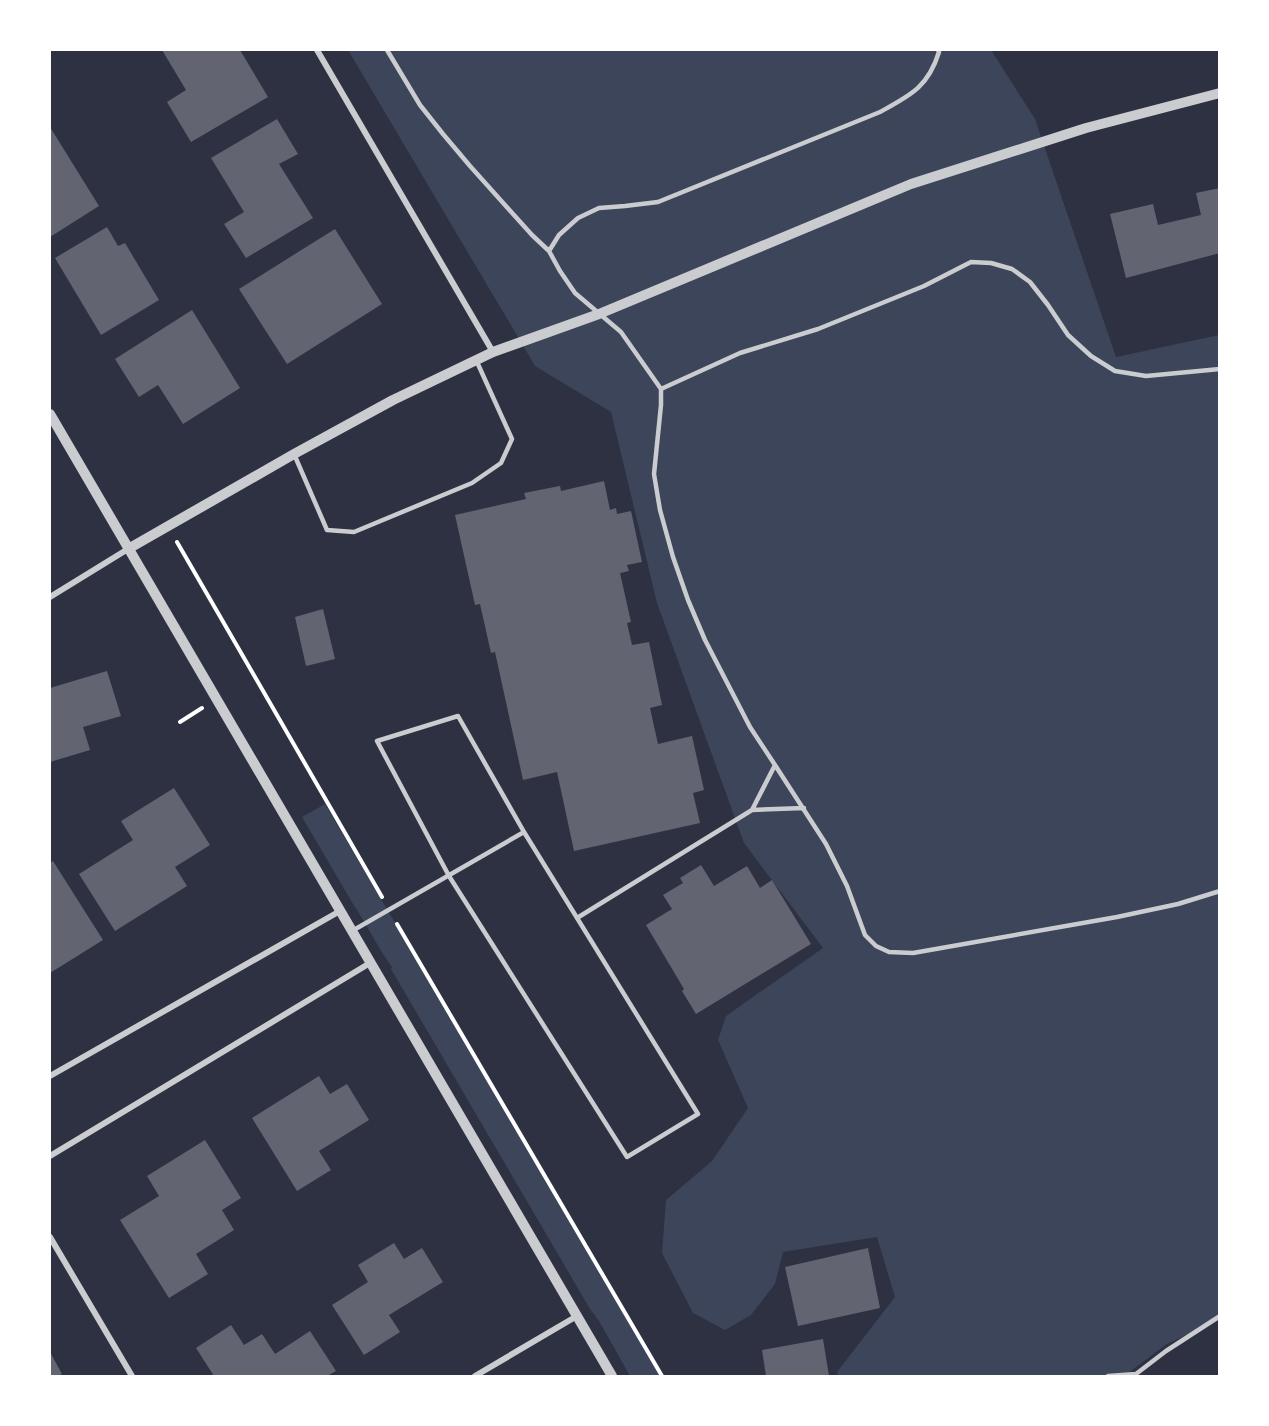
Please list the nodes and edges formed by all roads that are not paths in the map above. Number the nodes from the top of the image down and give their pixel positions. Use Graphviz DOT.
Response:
graph roads {
  1 [pos="317,50"];
  2 [pos="387,50"];
  3 [pos="938,50"];
  4 [pos="1220,93"];
  5 [pos="549,251"];
  6 [pos="599,314"];
  7 [pos="493,352"];
  8 [pos="476,360"];
  9 [pos="1220,369"];
  10 [pos="661,388"];
  11 [pos="50,414"];
  12 [pos="294,454"];
  13 [pos="128,549"];
  14 [pos="50,597"];
  15 [pos="775,765"];
  16 [pos="804,808"];
  17 [pos="752,810"];
  18 [pos="524,832"];
  19 [pos="449,876"];
  20 [pos="1220,891"];
  21 [pos="340,911"];
  22 [pos="577,918"];
  23 [pos="352,932"];
  24 [pos="370,963"];
  25 [pos="50,1076"];
  26 [pos="50,1156"];
  27 [pos="50,1237"];
  28 [pos="577,1316"];
  29 [pos="1220,1316"];
  30 [pos="132,1377"];
  31 [pos="475,1377"];
  32 [pos="612,1377"];
  33 [pos="1108,1377"];
  1 -- 7 [label="street"];
  2 -- 5 [label="lane"];
  3 -- 5 [label="lane"];
  4 -- 6 [label="street"];
  5 -- 6 [label="lane"];
  6 -- 7 [label="street"];
  6 -- 10 [label="lane"];
  7 -- 8 [label="street"];
  8 -- 12 [label="street"];
  8 -- 12 [label="lane"];
  9 -- 10 [label="lane"];
  10 -- 15 [label="lane"];
  11 -- 13 [label="street"];
  12 -- 13 [label="street"];
  13 -- 14 [label="street"];
  13 -- 21 [label="street"];
  15 -- 16 [label="lane"];
  15 -- 17 [label="lane"];
  16 -- 17 [label="lane"];
  16 -- 20 [label="lane"];
  17 -- 22 [label="lane"];
  18 -- 19 [label="lane"];
  18 -- 19 [label="lane"];
  18 -- 22 [label="lane"];
  19 -- 22 [label="lane"];
  19 -- 23 [label="lane"];
  21 -- 23 [label="street"];
  21 -- 25 [label="street"];
  23 -- 24 [label="street"];
  24 -- 26 [label="street"];
  24 -- 28 [label="street"];
  27 -- 30 [label="street"];
  28 -- 31 [label="street"];
  28 -- 32 [label="street"];
  29 -- 33 [label="lane"];
}
